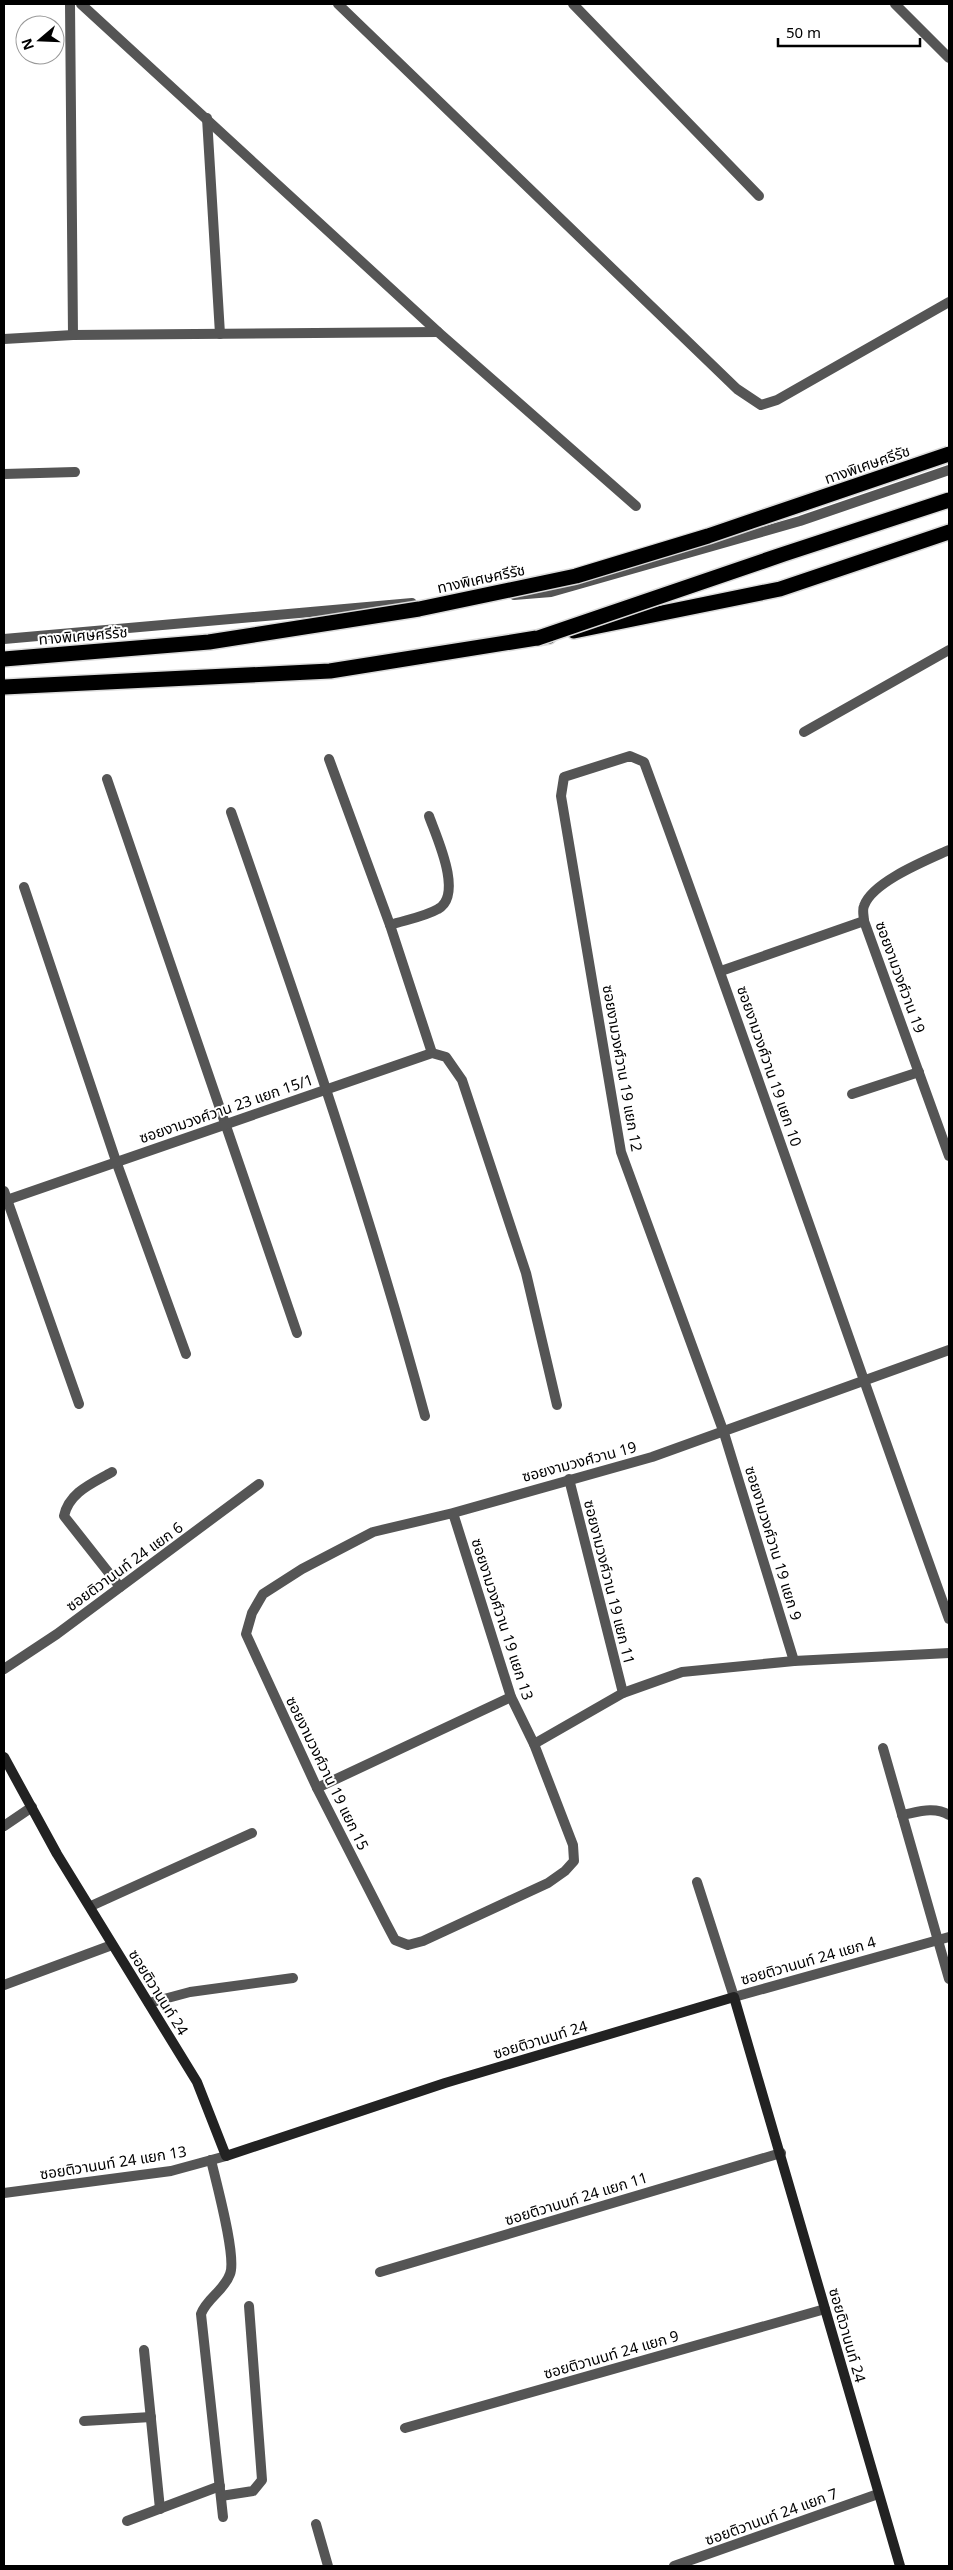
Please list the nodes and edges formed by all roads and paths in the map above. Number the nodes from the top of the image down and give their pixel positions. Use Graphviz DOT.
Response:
graph roads {
  1 [pos="70,4"];
  2 [pos="81,4"];
  3 [pos="338,4"];
  4 [pos="573,4"];
  5 [pos="895,4"];
  6 [pos="949,58"];
  7 [pos="207,118"];
  8 [pos="759,196"];
  9 [pos="949,302"];
  10 [pos="438,332"];
  11 [pos="220,334"];
  12 [pos="73,335"];
  13 [pos="4,339"];
  14 [pos="949,454"];
  15 [pos="949,470"];
  16 [pos="75,472"];
  17 [pos="4,474"];
  18 [pos="949,500"];
  19 [pos="636,506"];
  20 [pos="949,532"];
  21 [pos="538,638"];
  22 [pos="4,639"];
  23 [pos="949,650"];
  24 [pos="4,659"];
  25 [pos="4,687"];
  26 [pos="804,732"];
  27 [pos="329,759"];
  28 [pos="644,762"];
  29 [pos="107,779"];
  30 [pos="231,812"];
  31 [pos="429,816"];
  32 [pos="949,850"];
  33 [pos="24,887"];
  34 [pos="864,921"];
  35 [pos="390,925"];
  36 [pos="721,970"];
  37 [pos="432,1053"];
  38 [pos="919,1072"];
  39 [pos="328,1089"];
  40 [pos="852,1094"];
  41 [pos="224,1123"];
  42 [pos="949,1156"];
  43 [pos="116,1161"];
  44 [pos="5,1197"];
  45 [pos="297,1333"];
  46 [pos="949,1350"];
  47 [pos="186,1354"];
  48 [pos="863,1381"];
  49 [pos="79,1404"];
  50 [pos="557,1405"];
  51 [pos="425,1416"];
  52 [pos="724,1433"];
  53 [pos="112,1472"];
  54 [pos="568,1479"];
  55 [pos="259,1484"];
  56 [pos="453,1513"];
  57 [pos="120,1587"];
  58 [pos="949,1619"];
  59 [pos="246,1634"];
  60 [pos="949,1653"];
  61 [pos="794,1661"];
  62 [pos="4,1669"];
  63 [pos="623,1693"];
  64 [pos="511,1697"];
  65 [pos="534,1744"];
  66 [pos="883,1748"];
  67 [pos="4,1757"];
  68 [pos="317,1788"];
  69 [pos="32,1806"];
  70 [pos="949,1815"];
  71 [pos="902,1816"];
  72 [pos="4,1826"];
  73 [pos="252,1834"];
  74 [pos="573,1845"];
  75 [pos="697,1882"];
  76 [pos="91,1906"];
  77 [pos="949,1937"];
  78 [pos="938,1940"];
  79 [pos="112,1945"];
  80 [pos="293,1978"];
  81 [pos="949,1979"];
  82 [pos="4,1985"];
  83 [pos="734,1996"];
  84 [pos="149,2003"];
  85 [pos="781,2153"];
  86 [pos="226,2156"];
  87 [pos="211,2160"];
  88 [pos="4,2194"];
  89 [pos="380,2272"];
  90 [pos="249,2306"];
  91 [pos="825,2309"];
  92 [pos="144,2350"];
  93 [pos="151,2417"];
  94 [pos="84,2421"];
  95 [pos="406,2428"];
  96 [pos="221,2491"];
  97 [pos="878,2494"];
  98 [pos="160,2509"];
  99 [pos="224,2517"];
  100 [pos="126,2521"];
  101 [pos="316,2524"];
  102 [pos="328,2566"];
  103 [pos="674,2566"];
  104 [pos="900,2566"];
  1 -- 12 [label="street"];
  2 -- 7 [label="street"];
  3 -- 9 [label="street"];
  4 -- 8 [label="street"];
  5 -- 6 [label="street"];
  7 -- 10 [label="street"];
  7 -- 11 [label="street"];
  10 -- 11 [label="street"];
  10 -- 19 [label="street"];
  11 -- 12 [label="street"];
  12 -- 13 [label="street"];
  14 -- 24 [label="highway, ทางพิเศษศรีรัช, bridge"];
  15 -- 22 [label="street"];
  16 -- 17 [label="street"];
  18 -- 21 [label="highway, bridge"];
  20 -- 21 [label="highway, bridge"];
  21 -- 25 [label="highway"];
  23 -- 26 [label="street"];
  27 -- 35 [label="street"];
  28 -- 36 [label="street, ซอยงามวงศ์วาน 19 แยก 10"];
  28 -- 52 [label="street, ซอยงามวงศ์วาน 19 แยก 12"];
  29 -- 41 [label="street"];
  30 -- 39 [label="street"];
  31 -- 35 [label="street"];
  32 -- 34 [label="street, ซอยงามวงศ์วาน 19"];
  33 -- 43 [label="street"];
  34 -- 36 [label="street"];
  34 -- 38 [label="street, ซอยงามวงศ์วาน 19"];
  35 -- 37 [label="street"];
  36 -- 48 [label="street, ซอยงามวงศ์วาน 19 แยก 10"];
  37 -- 39 [label="street, ซอยงามวงศ์วาน 23 แยก 15/1"];
  37 -- 50 [label="street"];
  38 -- 40 [label="street"];
  38 -- 42 [label="street, ซอยงามวงศ์วาน 19"];
  39 -- 41 [label="street, ซอยงามวงศ์วาน 23 แยก 15/1"];
  39 -- 51 [label="street"];
  41 -- 43 [label="street, ซอยงามวงศ์วาน 23 แยก 15/1"];
  41 -- 45 [label="street"];
  43 -- 44 [label="street, ซอยงามวงศ์วาน 23 แยก 15/1"];
  43 -- 47 [label="street"];
  44 -- 49 [label="street"];
  46 -- 48 [label="street, ซอยงามวงศ์วาน 19"];
  48 -- 52 [label="street, ซอยงามวงศ์วาน 19"];
  48 -- 58 [label="street, ซอยงามวงศ์วาน 19 แยก 10"];
  52 -- 54 [label="street, ซอยงามวงศ์วาน 19"];
  52 -- 61 [label="street, ซอยงามวงศ์วาน 19 แยก 9"];
  53 -- 57 [label="street"];
  54 -- 56 [label="street, ซอยงามวงศ์วาน 19"];
  54 -- 63 [label="street, ซอยงามวงศ์วาน 19 แยก 11"];
  55 -- 57 [label="street, ซอยติวานนท์ 24 แยก 6"];
  56 -- 59 [label="street, ซอยงามวงศ์วาน 19"];
  56 -- 64 [label="street, ซอยงามวงศ์วาน 19 แยก 13"];
  57 -- 62 [label="street, ซอยติวานนท์ 24 แยก 6"];
  59 -- 68 [label="street, ซอยงามวงศ์วาน 19 แยก 15"];
  60 -- 61 [label="street"];
  61 -- 63 [label="street"];
  63 -- 65 [label="street"];
  64 -- 65 [label="street, ซอยงามวงศ์วาน 19 แยก 13"];
  64 -- 68 [label="street"];
  65 -- 74 [label="street, ซอยงามวงศ์วาน 19 แยก 13"];
  66 -- 71 [label="street"];
  67 -- 69 [label="street, ซอยติวานนท์ 24"];
  68 -- 74 [label="street, ซอยงามวงศ์วาน 19 แยก 15"];
  69 -- 72 [label="street"];
  69 -- 76 [label="street, ซอยติวานนท์ 24"];
  70 -- 71 [label="street"];
  71 -- 78 [label="street"];
  73 -- 76 [label="street"];
  75 -- 83 [label="street, ซอยติวานนท์ 24 แยก 4"];
  76 -- 79 [label="street, ซอยติวานนท์ 24"];
  77 -- 78 [label="street, ซอยติวานนท์ 24 แยก 4"];
  78 -- 81 [label="street"];
  78 -- 83 [label="street, ซอยติวานนท์ 24 แยก 4"];
  79 -- 82 [label="street"];
  79 -- 84 [label="street, ซอยติวานนท์ 24"];
  80 -- 84 [label="street"];
  83 -- 85 [label="street, ซอยติวานนท์ 24"];
  83 -- 86 [label="street, ซอยติวานนท์ 24"];
  84 -- 86 [label="street, ซอยติวานนท์ 24"];
  85 -- 89 [label="street, ซอยติวานนท์ 24 แยก 11"];
  85 -- 91 [label="street, ซอยติวานนท์ 24"];
  86 -- 87 [label="street, ซอยติวานนท์ 24 แยก 13"];
  87 -- 88 [label="street, ซอยติวานนท์ 24 แยก 13"];
  87 -- 96 [label="street"];
  90 -- 96 [label="street"];
  91 -- 95 [label="street, ซอยติวานนท์ 24 แยก 9"];
  91 -- 97 [label="street, ซอยติวานนท์ 24"];
  92 -- 93 [label="street"];
  93 -- 94 [label="street"];
  93 -- 98 [label="street"];
  96 -- 98 [label="street"];
  96 -- 99 [label="street"];
  97 -- 103 [label="street, ซอยติวานนท์ 24 แยก 7"];
  97 -- 104 [label="street, ซอยติวานนท์ 24"];
  98 -- 100 [label="street"];
  101 -- 102 [label="street"];
}
